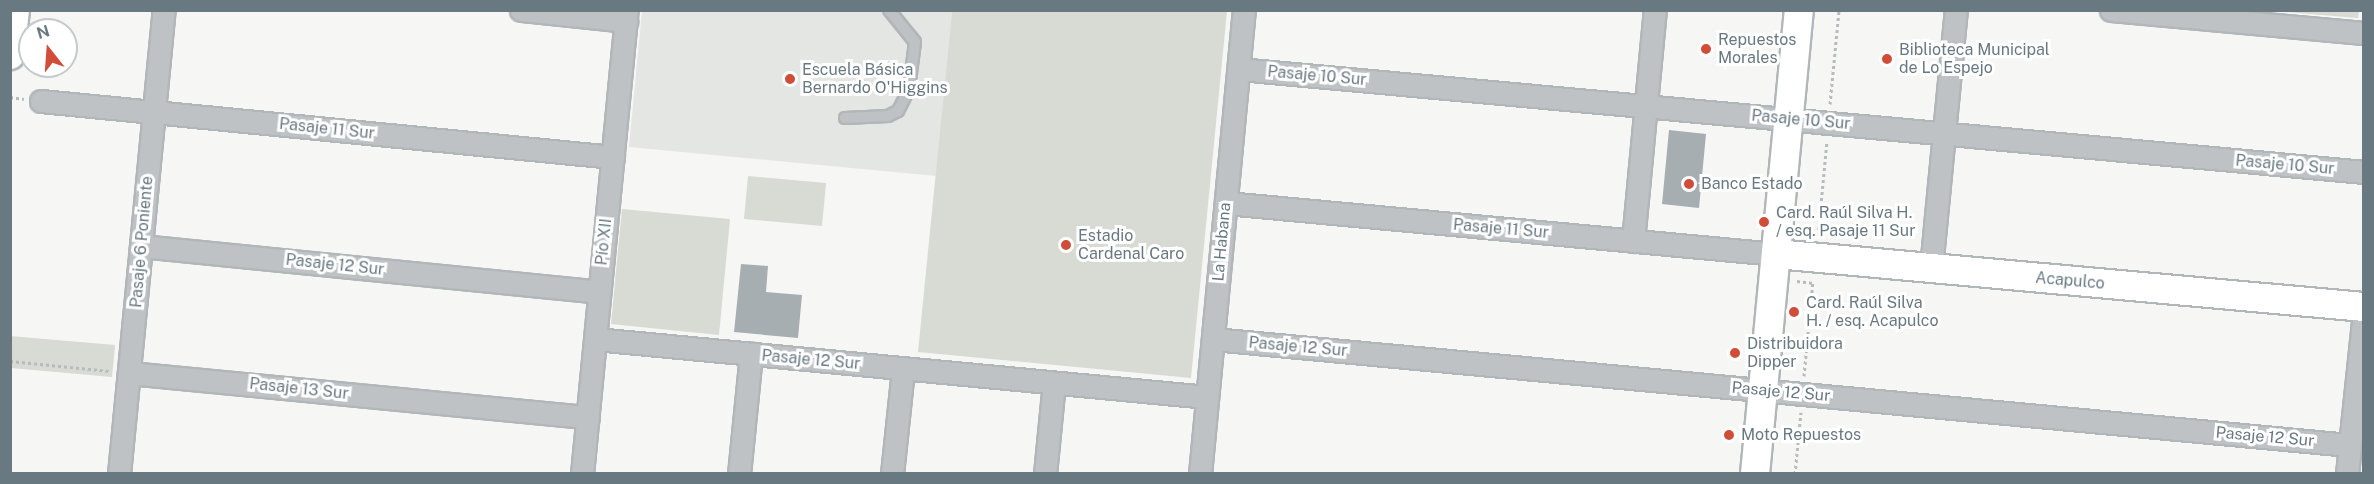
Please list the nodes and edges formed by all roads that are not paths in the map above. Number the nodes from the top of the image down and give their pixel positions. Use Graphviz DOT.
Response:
graph roads {
  1 [pos="15,10"];
  2 [pos="164,10"];
  3 [pos="521,10"];
  4 [pos="889,10"];
  5 [pos="1244,10"];
  6 [pos="1655,10"];
  7 [pos="1799,10"];
  8 [pos="1956,10"];
  9 [pos="2111,10"];
  10 [pos="626,16"];
  11 [pos="2244,16"];
  12 [pos="2364,33"];
  13 [pos="10,55"];
  14 [pos="1239,69"];
  15 [pos="41,100"];
  16 [pos="1646,106"];
  17 [pos="154,111"];
  18 [pos="845,118"];
  19 [pos="1788,119"];
  20 [pos="1944,133"];
  21 [pos="612,157"];
  22 [pos="2364,172"];
  23 [pos="1226,203"];
  24 [pos="1633,241"];
  25 [pos="141,246"];
  26 [pos="1776,254"];
  27 [pos="1931,268"];
  28 [pos="600,292"];
  29 [pos="2364,307"];
  30 [pos="2364,313"];
  31 [pos="595,339"];
  32 [pos="1213,339"];
  33 [pos="751,354"];
  34 [pos="903,369"];
  35 [pos="129,372"];
  36 [pos="1054,383"];
  37 [pos="1762,391"];
  38 [pos="1207,398"];
  39 [pos="588,417"];
  40 [pos="2350,445"];
  41 [pos="119,474"];
  42 [pos="582,474"];
  43 [pos="739,474"];
  44 [pos="892,474"];
  45 [pos="1045,474"];
  46 [pos="1200,474"];
  47 [pos="1755,474"];
  48 [pos="2347,474"];
  1 -- 13 [label="street"];
  2 -- 17 [label="street, Pasaje 6 Poniente"];
  3 -- 10 [label="street"];
  4 -- 18 [label="lane"];
  5 -- 14 [label="street, La Habana"];
  6 -- 16 [label="street"];
  7 -- 19 [label="street"];
  8 -- 20 [label="street"];
  9 -- 11 [label="street"];
  10 -- 21 [label="street, Pío XII"];
  11 -- 12 [label="street"];
  14 -- 16 [label="street, Pasaje 10 Sur"];
  14 -- 23 [label="street, La Habana"];
  15 -- 17 [label="street, Pasaje 11 Sur"];
  16 -- 19 [label="street, Pasaje 10 Sur"];
  16 -- 24 [label="street"];
  17 -- 21 [label="street, Pasaje 11 Sur"];
  17 -- 25 [label="street, Pasaje 6 Poniente"];
  19 -- 20 [label="street, Pasaje 10 Sur"];
  19 -- 26 [label="street"];
  20 -- 22 [label="street, Pasaje 10 Sur"];
  20 -- 27 [label="street"];
  21 -- 28 [label="street, Pío XII"];
  23 -- 24 [label="street, Pasaje 11 Sur"];
  23 -- 32 [label="street, La Habana"];
  24 -- 26 [label="street, Pasaje 11 Sur"];
  25 -- 28 [label="street, Pasaje 12 Sur"];
  25 -- 35 [label="street, Pasaje 6 Poniente"];
  26 -- 27 [label="street, Acapulco"];
  26 -- 37 [label="street"];
  27 -- 29 [label="street, Acapulco"];
  28 -- 31 [label="street, Pío XII"];
  30 -- 40 [label="street"];
  31 -- 33 [label="street, Pasaje 12 Sur"];
  31 -- 39 [label="street, Pío XII"];
  32 -- 37 [label="street, Pasaje 12 Sur"];
  32 -- 38 [label="street, La Habana"];
  33 -- 34 [label="street, Pasaje 12 Sur"];
  33 -- 43 [label="street"];
  34 -- 36 [label="street, Pasaje 12 Sur"];
  34 -- 44 [label="street"];
  35 -- 39 [label="street, Pasaje 13 Sur"];
  35 -- 41 [label="street, Pasaje 6 Poniente"];
  36 -- 38 [label="street, Pasaje 12 Sur"];
  36 -- 45 [label="street"];
  37 -- 40 [label="street, Pasaje 12 Sur"];
  37 -- 47 [label="street"];
  38 -- 46 [label="street, La Habana"];
  39 -- 42 [label="street, Pío XII"];
  40 -- 48 [label="street"];
}
